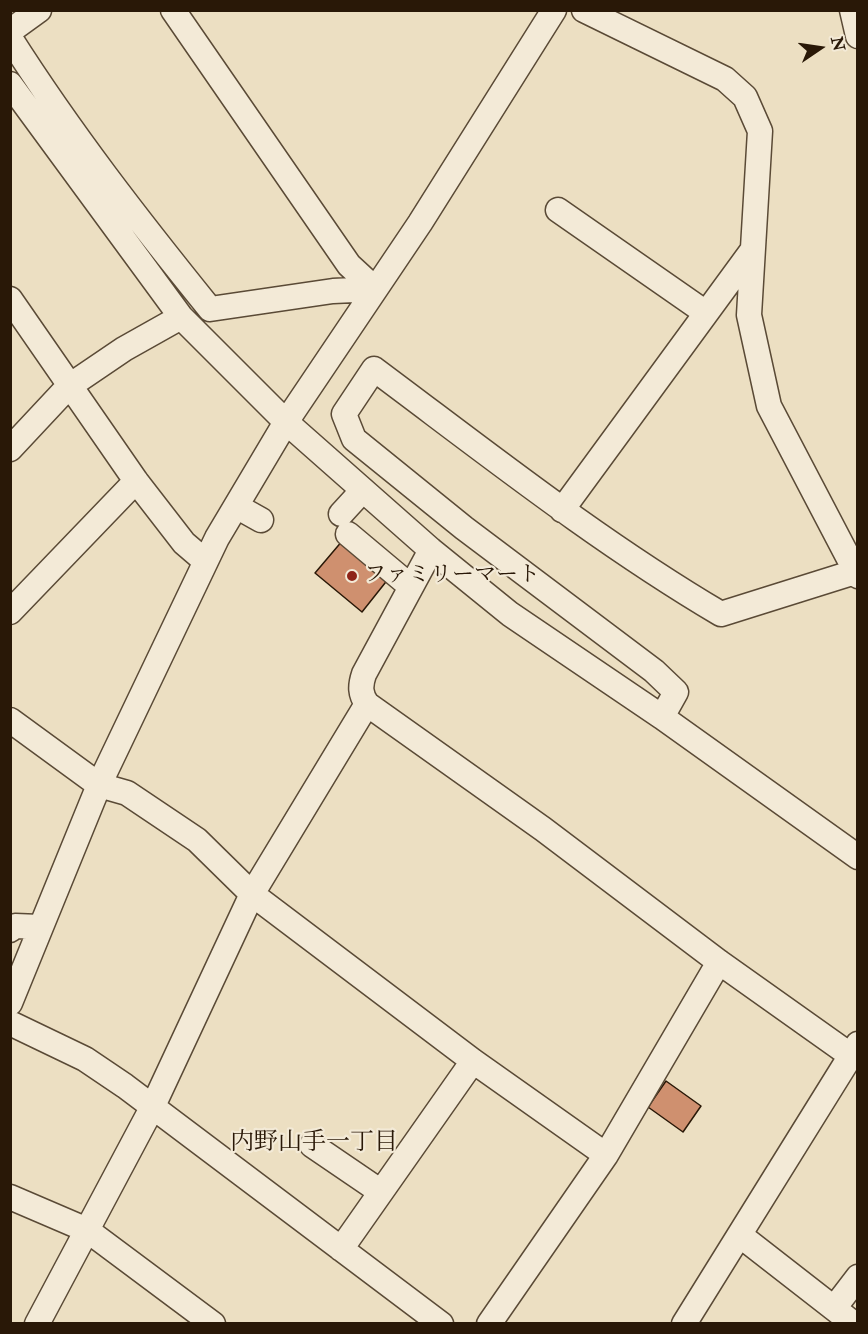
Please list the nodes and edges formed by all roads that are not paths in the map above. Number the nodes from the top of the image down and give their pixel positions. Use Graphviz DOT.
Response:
graph roads {
  1 [pos="39,10"];
  2 [pos="173,10"];
  3 [pos="554,10"];
  4 [pos="584,10"];
  5 [pos="852,10"];
  6 [pos="10,31"];
  7 [pos="858,36"];
  8 [pos="10,38"];
  9 [pos="10,84"];
  10 [pos="558,210"];
  11 [pos="751,252"];
  12 [pos="375,289"];
  13 [pos="10,299"];
  14 [pos="706,314"];
  15 [pos="181,318"];
  16 [pos="69,387"];
  17 [pos="286,422"];
  18 [pos="10,449"];
  19 [pos="136,482"];
  20 [pos="363,490"];
  21 [pos="236,506"];
  22 [pos="562,510"];
  23 [pos="261,520"];
  24 [pos="431,550"];
  25 [pos="205,561"];
  26 [pos="857,573"];
  27 [pos="410,586"];
  28 [pos="10,612"];
  29 [pos="367,705"];
  30 [pos="662,717"];
  31 [pos="10,720"];
  32 [pos="99,785"];
  33 [pos="858,857"];
  34 [pos="252,894"];
  35 [pos="40,927"];
  36 [pos="10,930"];
  37 [pos="719,962"];
  38 [pos="10,1003"];
  39 [pos="10,1023"];
  40 [pos="854,1049"];
  41 [pos="473,1061"];
  42 [pos="153,1106"];
  43 [pos="312,1145"];
  44 [pos="606,1155"];
  45 [pos="381,1192"];
  46 [pos="10,1197"];
  47 [pos="87,1230"];
  48 [pos="741,1236"];
  49 [pos="341,1249"];
  50 [pos="858,1277"];
  51 [pos="835,1307"];
  52 [pos="37,1323"];
  53 [pos="213,1323"];
  54 [pos="441,1323"];
  55 [pos="489,1323"];
  56 [pos="684,1323"];
  57 [pos="854,1323"];
  1 -- 6 [label="street"];
  2 -- 12 [label="street"];
  3 -- 12 [label="street"];
  4 -- 11 [label="street"];
  5 -- 7 [label="street"];
  8 -- 12 [label="street"];
  9 -- 15 [label="street"];
  10 -- 14 [label="street"];
  11 -- 14 [label="street"];
  11 -- 26 [label="street"];
  12 -- 17 [label="street"];
  13 -- 16 [label="street"];
  14 -- 22 [label="street"];
  15 -- 16 [label="street"];
  15 -- 17 [label="street"];
  16 -- 18 [label="street"];
  16 -- 19 [label="street"];
  17 -- 20 [label="street"];
  17 -- 21 [label="street"];
  19 -- 25 [label="street"];
  19 -- 28 [label="street"];
  20 -- 24 [label="street"];
  20 -- 27 [label="street"];
  21 -- 23 [label="street"];
  21 -- 25 [label="street"];
  22 -- 26 [label="street"];
  22 -- 30 [label="street"];
  24 -- 27 [label="street"];
  24 -- 30 [label="street"];
  25 -- 32 [label="street"];
  27 -- 29 [label="street"];
  29 -- 34 [label="street"];
  29 -- 37 [label="street"];
  30 -- 33 [label="street"];
  31 -- 32 [label="street"];
  32 -- 34 [label="street"];
  32 -- 35 [label="street"];
  34 -- 41 [label="street"];
  34 -- 42 [label="street"];
  35 -- 36 [label="street"];
  35 -- 38 [label="street"];
  37 -- 40 [label="street"];
  37 -- 44 [label="street"];
  39 -- 42 [label="street"];
  40 -- 48 [label="street"];
  41 -- 44 [label="street"];
  41 -- 45 [label="street"];
  42 -- 47 [label="street"];
  42 -- 49 [label="street"];
  43 -- 45 [label="street"];
  44 -- 55 [label="street"];
  45 -- 49 [label="street"];
  46 -- 47 [label="street"];
  47 -- 52 [label="street"];
  47 -- 53 [label="street"];
  48 -- 51 [label="street"];
  48 -- 56 [label="street"];
  49 -- 54 [label="street"];
  50 -- 51 [label="street"];
  51 -- 57 [label="street"];
}
